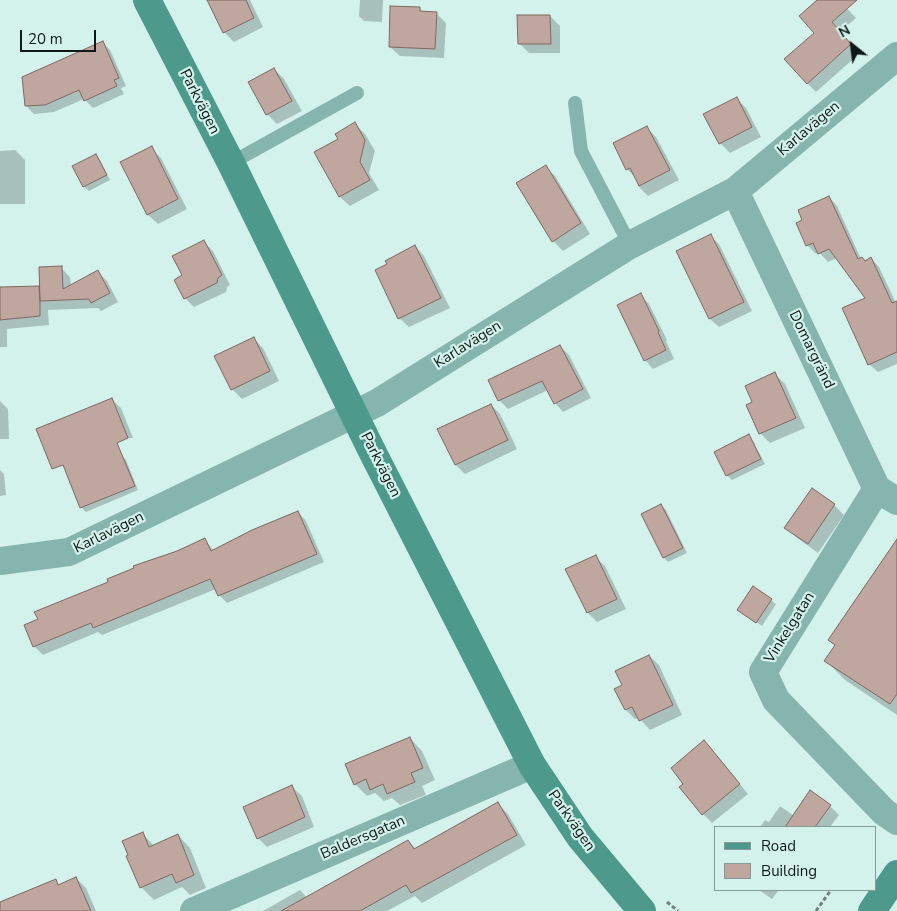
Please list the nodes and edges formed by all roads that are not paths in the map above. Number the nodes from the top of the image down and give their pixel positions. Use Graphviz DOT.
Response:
graph roads {
  1 [pos="147,0"];
  2 [pos="897,56"];
  3 [pos="357,92"];
  4 [pos="575,103"];
  5 [pos="231,163"];
  6 [pos="734,191"];
  7 [pos="630,245"];
  8 [pos="354,415"];
  9 [pos="887,495"];
  10 [pos="0,562"];
  11 [pos="532,764"];
  12 [pos="897,821"];
  13 [pos="897,874"];
  14 [pos="194,911"];
  15 [pos="642,911"];
  16 [pos="872,911"];
  1 -- 5 [label="main road, Parkvägen"];
  2 -- 6 [label="street, Karlavägen"];
  3 -- 5 [label="lane"];
  4 -- 7 [label="lane"];
  5 -- 8 [label="main road, Parkvägen"];
  6 -- 7 [label="street, Karlavägen"];
  6 -- 9 [label="street, Domargränd"];
  7 -- 8 [label="street, Karlavägen"];
  8 -- 10 [label="street, Karlavägen"];
  8 -- 11 [label="main road, Parkvägen"];
  9 -- 12 [label="street, Vinkelgatan"];
  11 -- 14 [label="street, Baldersgatan"];
  11 -- 15 [label="main road, Parkvägen"];
  13 -- 16 [label="main road"];
}
